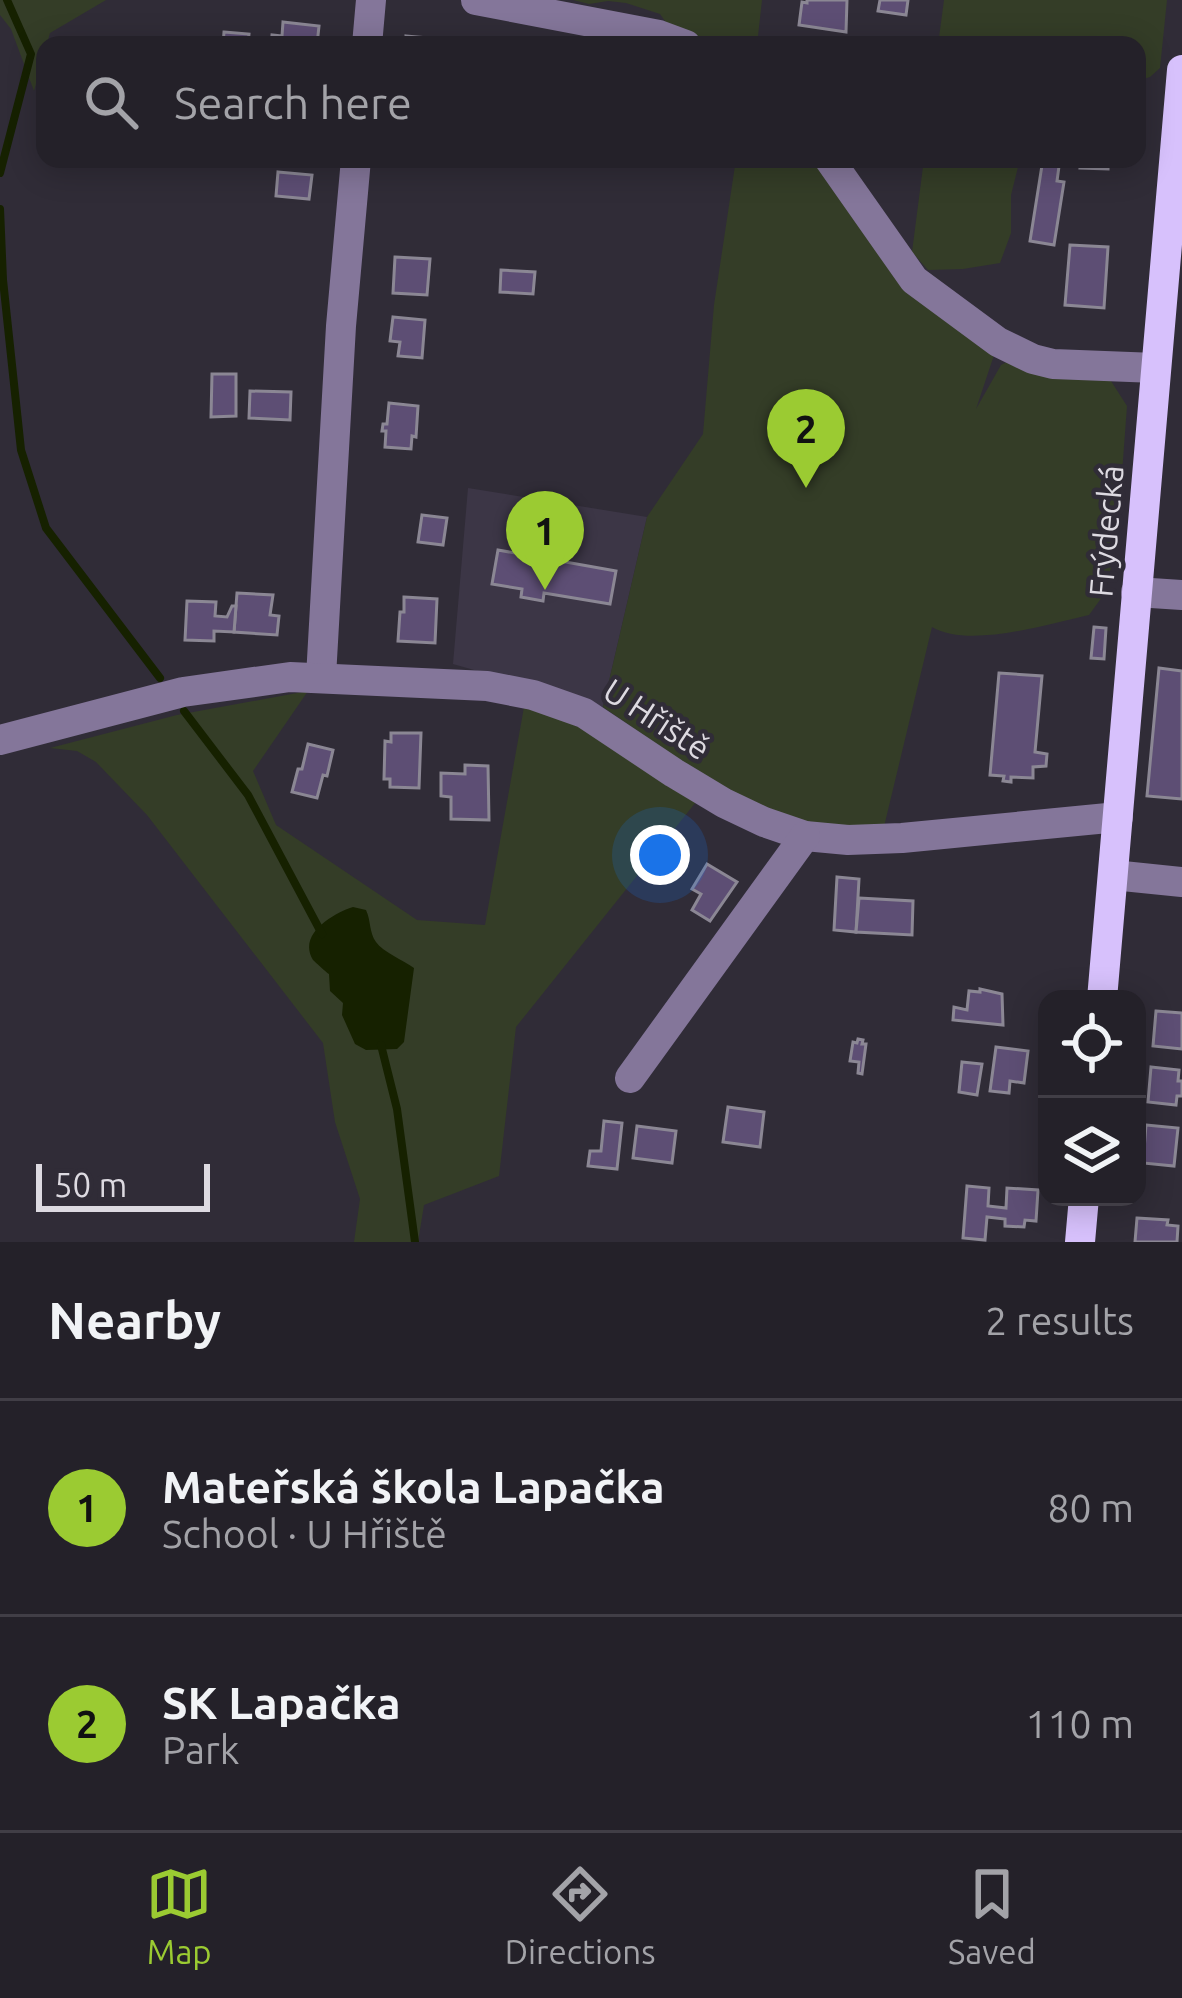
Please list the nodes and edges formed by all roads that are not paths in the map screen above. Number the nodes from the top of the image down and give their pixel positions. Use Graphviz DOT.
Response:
graph roads {
  1 [pos="371,0"];
  2 [pos="476,0"];
  3 [pos="368,36"];
  4 [pos="662,36"];
  5 [pos="1182,70"];
  6 [pos="355,168"];
  7 [pos="835,168"];
  8 [pos="1166,350"];
  9 [pos="1136,592"];
  10 [pos="1182,595"];
  11 [pos="321,677"];
  12 [pos="0,740"];
  13 [pos="1118,818"];
  14 [pos="805,836"];
  15 [pos="1113,875"];
  16 [pos="1182,882"];
  17 [pos="1103,990"];
  18 [pos="630,1078"];
  19 [pos="1083,1206"];
  20 [pos="1080,1242"];
  1 -- 3 [label="street"];
  2 -- 4 [label="street"];
  5 -- 8 [label="main road, Frýdecká"];
  6 -- 11 [label="street"];
  7 -- 8 [label="street"];
  8 -- 9 [label="main road, Frýdecká"];
  9 -- 10 [label="street"];
  9 -- 13 [label="main road, Frýdecká"];
  11 -- 12 [label="street, U Hřiště"];
  11 -- 14 [label="street, U Hřiště"];
  13 -- 14 [label="street, U Hřiště"];
  13 -- 15 [label="main road, Frýdecká"];
  14 -- 18 [label="street"];
  15 -- 16 [label="street"];
  15 -- 17 [label="main road, Frýdecká"];
  19 -- 20 [label="main road"];
}
